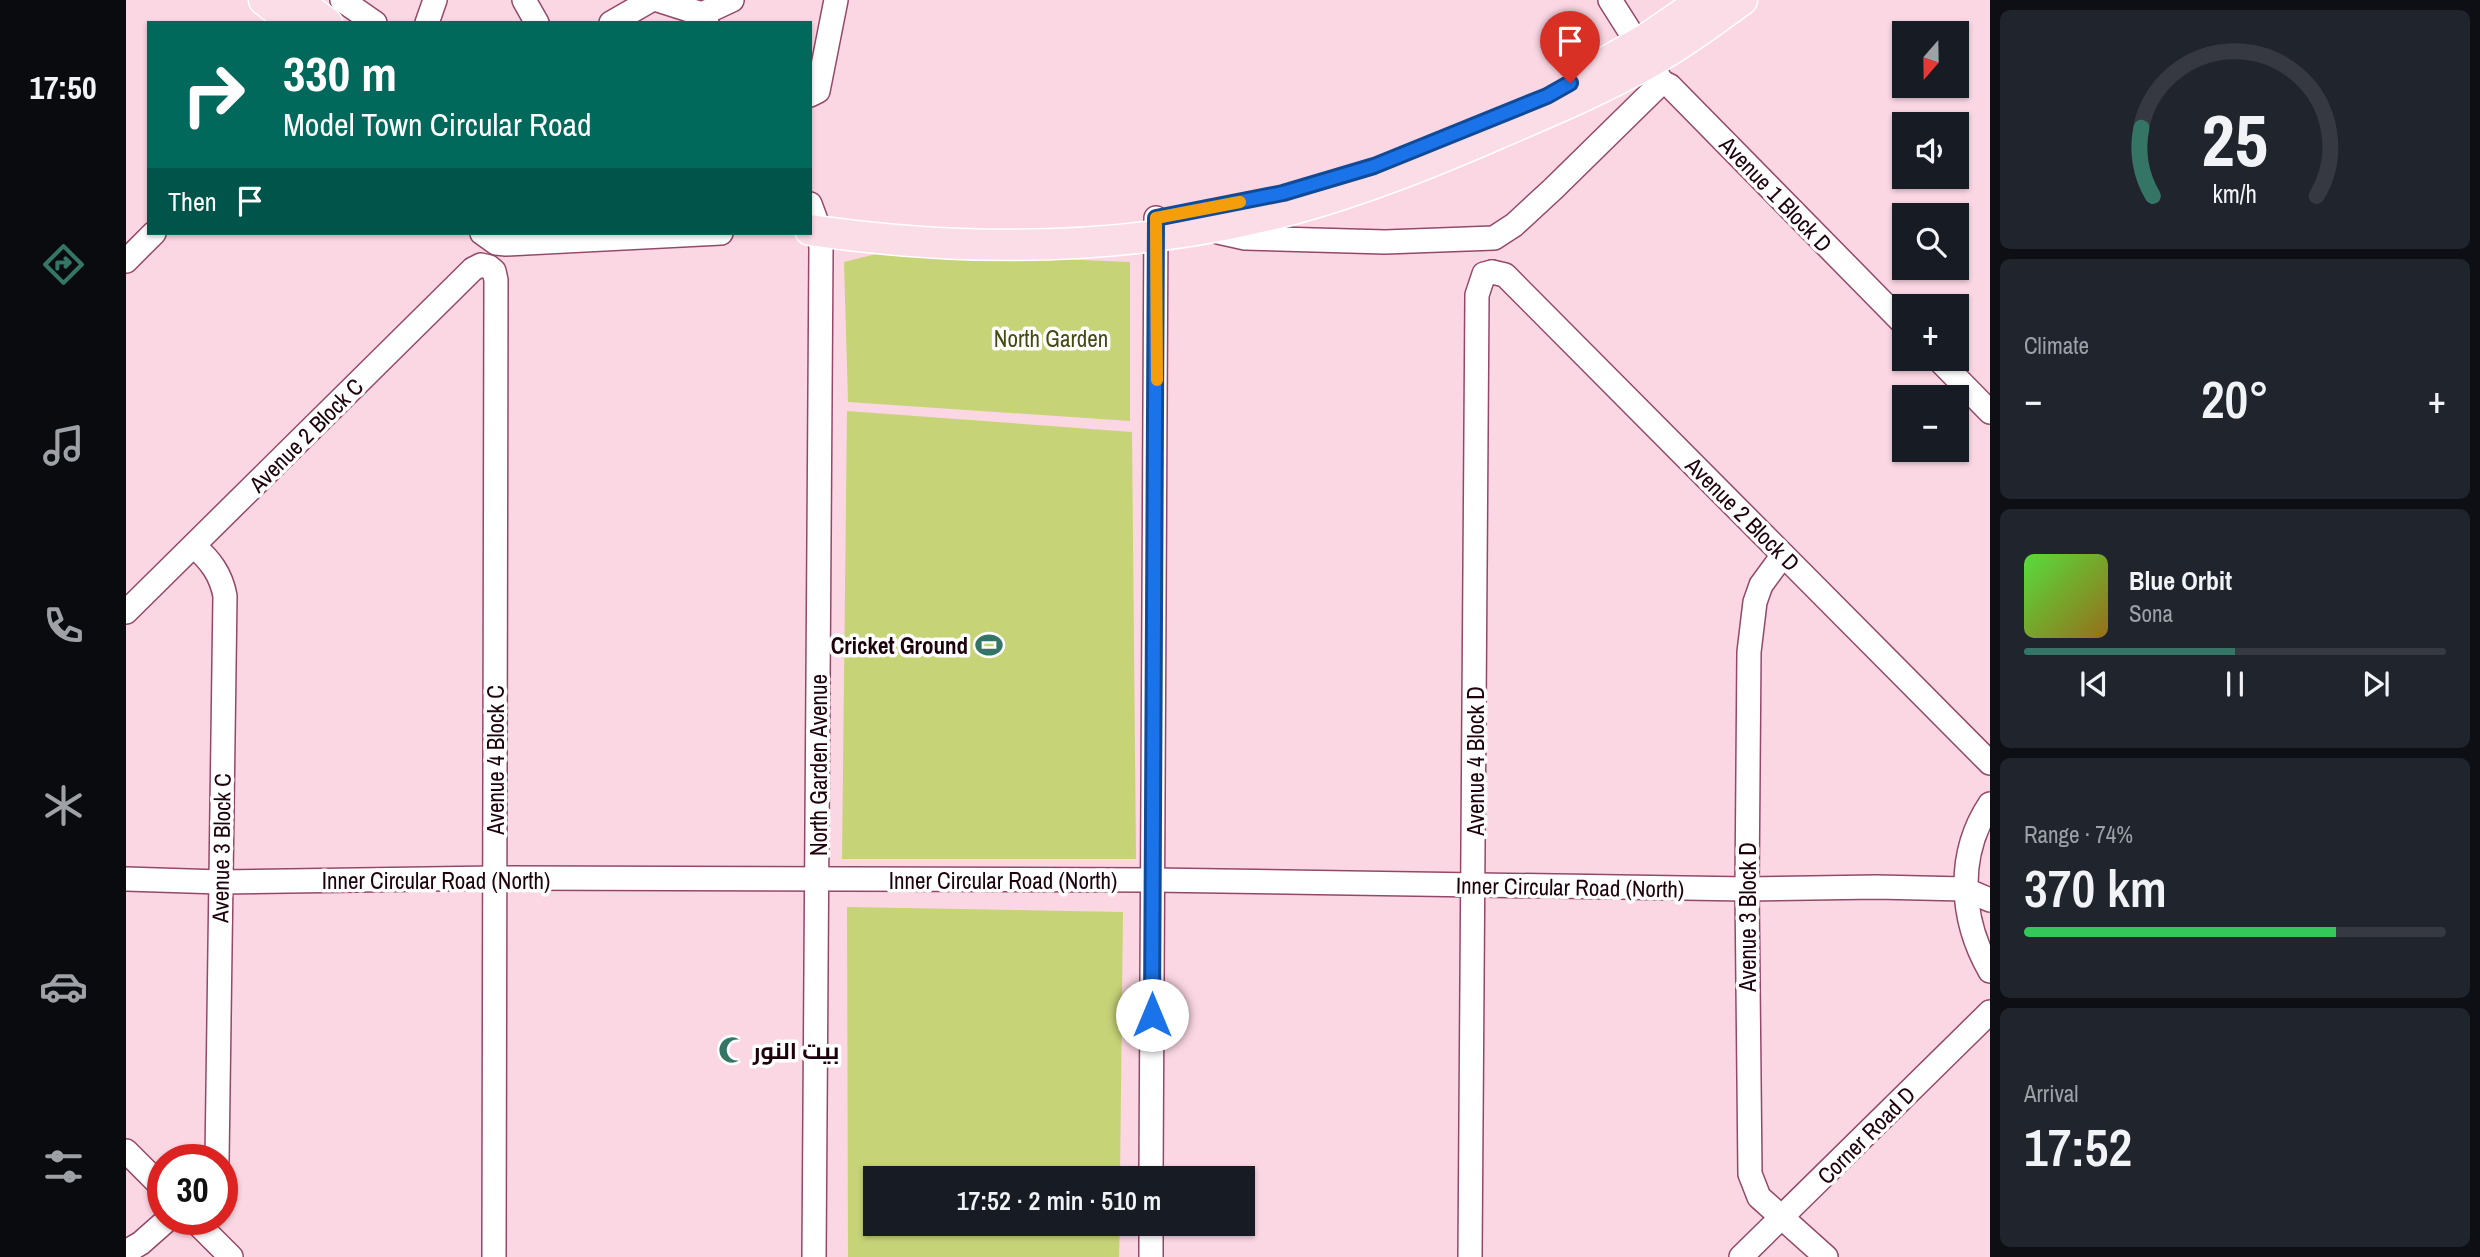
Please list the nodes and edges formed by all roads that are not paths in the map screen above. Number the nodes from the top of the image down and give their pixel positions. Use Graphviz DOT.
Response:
graph roads {
  1 [pos="264,0"];
  2 [pos="296,0"];
  3 [pos="342,0"];
  4 [pos="435,0"];
  5 [pos="524,0"];
  6 [pos="652,0"];
  7 [pos="658,0"];
  8 [pos="732,0"];
  9 [pos="836,0"];
  10 [pos="1610,0"];
  11 [pos="1703,0"];
  12 [pos="1742,0"];
  13 [pos="704,18"];
  14 [pos="291,21"];
  15 [pos="324,21"];
  16 [pos="371,21"];
  17 [pos="428,21"];
  18 [pos="536,21"];
  19 [pos="615,21"];
  20 [pos="1650,63"];
  21 [pos="812,95"];
  22 [pos="813,220"];
  23 [pos="1217,225"];
  24 [pos="1157,227"];
  25 [pos="153,235"];
  26 [pos="681,235"];
  27 [pos="489,238"];
  28 [pos="1486,241"];
  29 [pos="126,261"];
  30 [pos="488,267"];
  31 [pos="1492,272"];
  32 [pos="1892,312"];
  33 [pos="1950,371"];
  34 [pos="1990,412"];
  35 [pos="194,546"];
  36 [pos="1783,555"];
  37 [pos="126,612"];
  38 [pos="1990,763"];
  39 [pos="1990,804"];
  40 [pos="1982,838"];
  41 [pos="495,878"];
  42 [pos="126,879"];
  43 [pos="818,879"];
  44 [pos="1153,880"];
  45 [pos="220,881"];
  46 [pos="1474,886"];
  47 [pos="1747,889"];
  48 [pos="1964,889"];
  49 [pos="1990,900"];
  50 [pos="1990,971"];
  51 [pos="1990,1012"];
  52 [pos="217,1144"];
  53 [pos="126,1151"];
  54 [pos="1151,1166"];
  55 [pos="147,1172"];
  56 [pos="1782,1217"];
  57 [pos="150,1235"];
  58 [pos="209,1235"];
  59 [pos="1151,1236"];
  60 [pos="126,1252"];
  61 [pos="231,1257"];
  62 [pos="494,1257"];
  63 [pos="814,1257"];
  64 [pos="1151,1257"];
  65 [pos="1470,1257"];
  66 [pos="1741,1257"];
  67 [pos="1826,1257"];
  1 -- 14 [label="main road"];
  2 -- 15 [label="main road"];
  3 -- 16 [label="street"];
  4 -- 17 [label="street"];
  5 -- 18 [label="street"];
  6 -- 19 [label="street"];
  7 -- 13 [label="street"];
  8 -- 13 [label="street"];
  9 -- 21 [label="street"];
  10 -- 20 [label="street, Avenue 1 Block D"];
  11 -- 20 [label="main road"];
  12 -- 20 [label="main road"];
  20 -- 23 [label="main road"];
  20 -- 24 [label="main road"];
  20 -- 28 [label="street"];
  20 -- 32 [label="street, Avenue 1 Block D"];
  22 -- 24 [label="main road"];
  22 -- 43 [label="street, North Garden Avenue"];
  23 -- 24 [label="main road"];
  23 -- 28 [label="street"];
  24 -- 44 [label="street"];
  25 -- 29 [label="street"];
  26 -- 27 [label="street"];
  27 -- 30 [label="street"];
  28 -- 31 [label="street"];
  30 -- 35 [label="street, Avenue 2 Block C"];
  30 -- 41 [label="street, Avenue 4 Block C"];
  31 -- 36 [label="street, Avenue 2 Block D"];
  31 -- 46 [label="street, Avenue 4 Block D"];
  33 -- 34 [label="street"];
  35 -- 37 [label="street, Avenue 2 Block C"];
  35 -- 45 [label="street, Avenue 3 Block C"];
  36 -- 38 [label="street, Avenue 2 Block D"];
  36 -- 47 [label="street, Avenue 3 Block D"];
  39 -- 40 [label="street"];
  40 -- 48 [label="street"];
  41 -- 43 [label="street, Inner Circular Road (North)"];
  41 -- 45 [label="street, Inner Circular Road (North)"];
  41 -- 62 [label="street, Avenue 4 Block C"];
  42 -- 45 [label="street, Inner Circular Road (North)"];
  43 -- 44 [label="street, Inner Circular Road (North)"];
  43 -- 63 [label="street, North Garden Avenue"];
  44 -- 46 [label="street, Inner Circular Road (North)"];
  44 -- 54 [label="street"];
  45 -- 52 [label="street, Avenue 3 Block C"];
  46 -- 47 [label="street, Inner Circular Road (North)"];
  46 -- 65 [label="street, Avenue 4 Block D"];
  47 -- 48 [label="street, Inner Circular Road (North)"];
  47 -- 56 [label="street, Avenue 3 Block D"];
  48 -- 49 [label="street"];
  48 -- 50 [label="street"];
  51 -- 56 [label="street, Corner Road D"];
  53 -- 55 [label="street"];
  56 -- 66 [label="street, Corner Road D"];
  56 -- 67 [label="street, Avenue 3 Block D"];
  57 -- 60 [label="street"];
  58 -- 61 [label="street"];
  59 -- 64 [label="street"];
}
